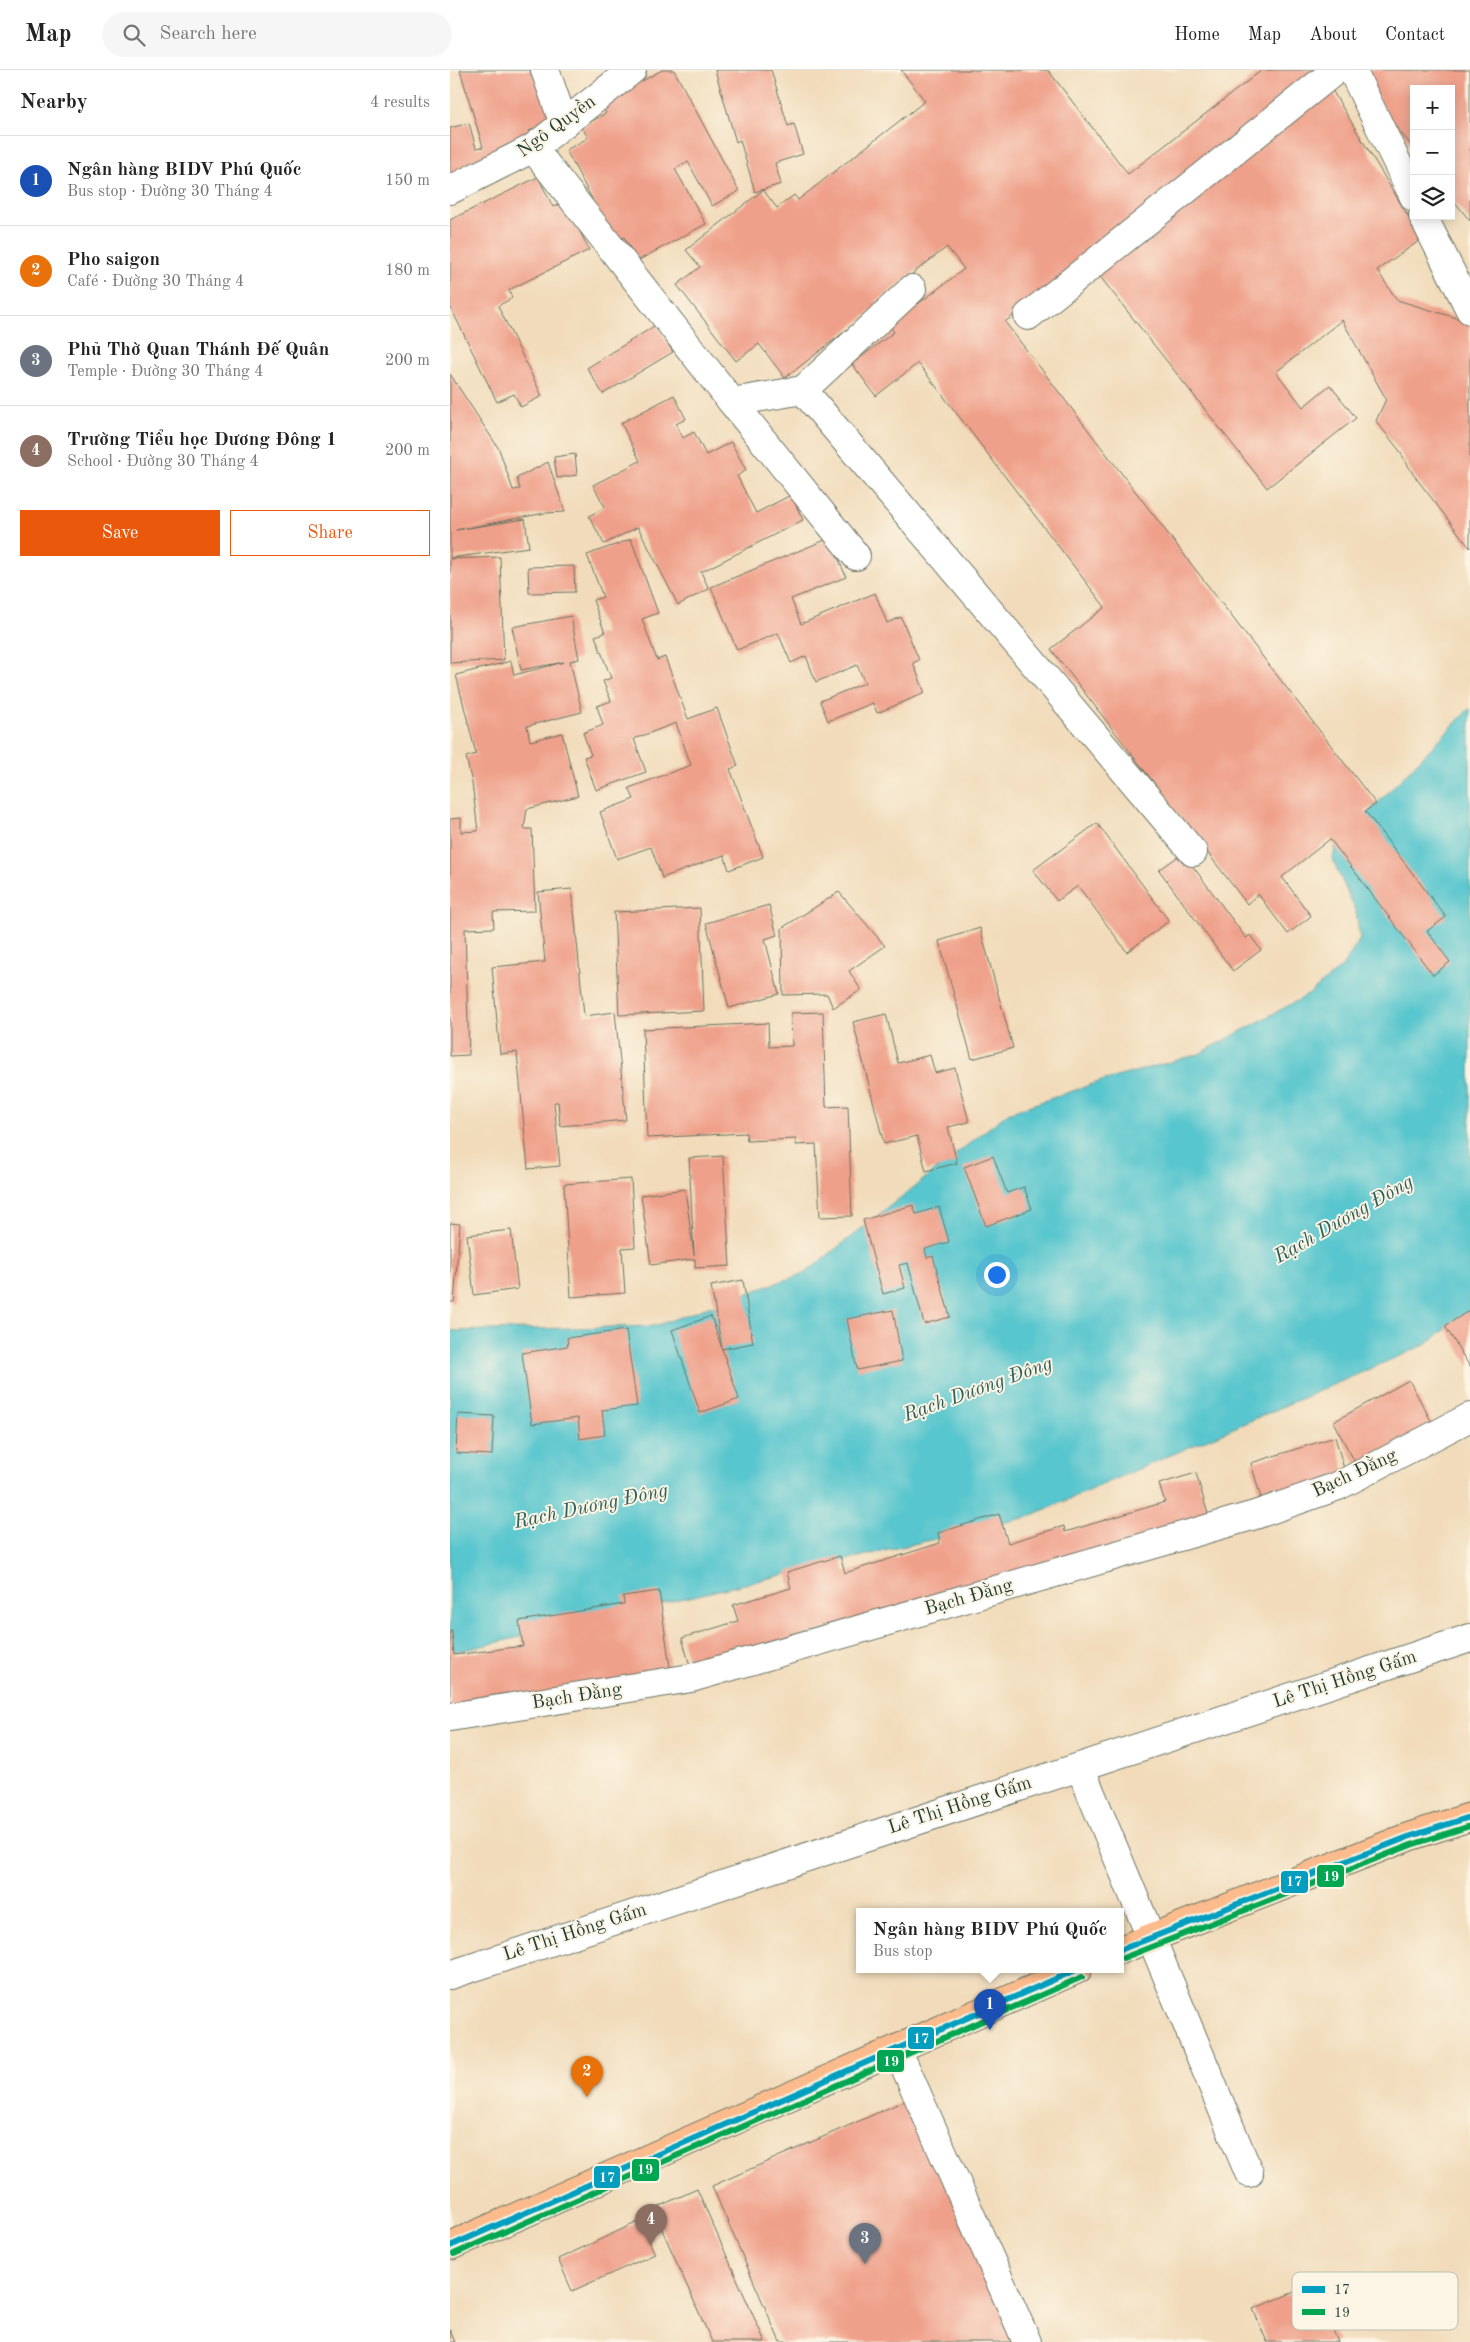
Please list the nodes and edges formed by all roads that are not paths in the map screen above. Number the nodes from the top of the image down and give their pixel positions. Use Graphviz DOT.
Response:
graph roads {
  1 [pos="545,70"];
  2 [pos="632,70"];
  3 [pos="1336,70"];
  4 [pos="1352,70"];
  5 [pos="564,124"];
  6 [pos="533,148"];
  7 [pos="1410,189"];
  8 [pos="450,190"];
  9 [pos="1425,220"];
  10 [pos="912,289"];
  11 [pos="1470,310"];
  12 [pos="1028,316"];
  13 [pos="803,390"];
  14 [pos="732,402"];
  15 [pos="856,556"];
  16 [pos="1193,852"];
  17 [pos="1470,1417"];
  18 [pos="1470,1638"];
  19 [pos="450,1717"];
  20 [pos="1080,1767"];
  21 [pos="1470,1817"];
  22 [pos="1151,1937"];
  23 [pos="1124,1948"];
  24 [pos="1069,1973"];
  25 [pos="450,1975"];
  26 [pos="898,2049"];
  27 [pos="1249,2173"];
  28 [pos="450,2246"];
  29 [pos="1027,2342"];
  1 -- 5 [label="street"];
  2 -- 5 [label="street, Ngô Quyền"];
  3 -- 12 [label="street"];
  4 -- 7 [label="street"];
  5 -- 6 [label="street, Ngô Quyền"];
  6 -- 8 [label="street, Ngô Quyền"];
  6 -- 14 [label="street"];
  9 -- 11 [label="street"];
  10 -- 13 [label="street"];
  13 -- 14 [label="street"];
  13 -- 16 [label="street"];
  14 -- 15 [label="street"];
  17 -- 19 [label="street, Bạch Đằng"];
  18 -- 20 [label="street, Lê Thị Hồng Gấm"];
  20 -- 22 [label="street"];
  20 -- 25 [label="street, Lê Thị Hồng Gấm"];
  21 -- 22 [label="main road"];
  22 -- 23 [label="main road"];
  22 -- 27 [label="street"];
  24 -- 26 [label="main road"];
  26 -- 28 [label="main road"];
  26 -- 29 [label="street"];
}
